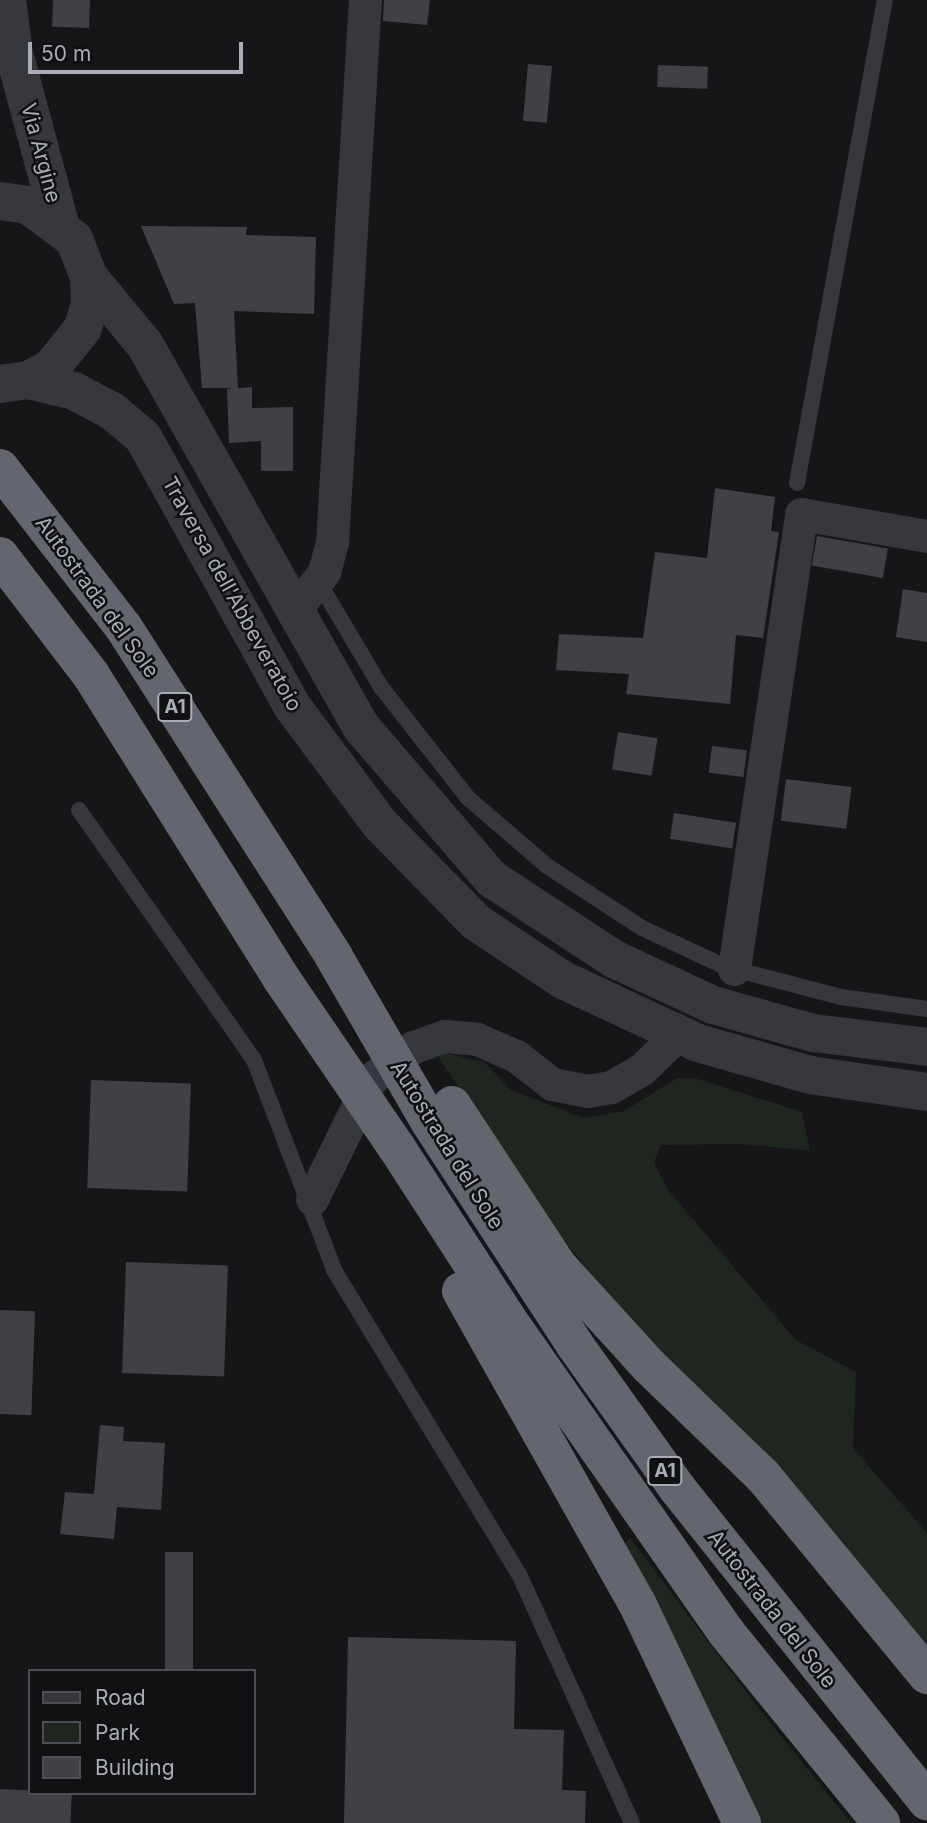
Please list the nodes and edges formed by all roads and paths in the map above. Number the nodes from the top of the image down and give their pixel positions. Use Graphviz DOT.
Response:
graph roads {
  1 [pos="7,0"];
  2 [pos="365,0"];
  3 [pos="885,0"];
  4 [pos="0,201"];
  5 [pos="60,223"];
  6 [pos="89,276"];
  7 [pos="9,385"];
  8 [pos="0,468"];
  9 [pos="797,483"];
  10 [pos="927,536"];
  11 [pos="0,556"];
  12 [pos="307,596"];
  13 [pos="79,810"];
  14 [pos="734,969"];
  15 [pos="927,1009"];
  16 [pos="678,1034"];
  17 [pos="927,1047"];
  18 [pos="927,1092"];
  19 [pos="441,1113"];
  20 [pos="387,1154"];
  21 [pos="312,1199"];
  22 [pos="927,1675"];
  23 [pos="927,1801"];
  24 [pos="632,1823"];
  25 [pos="742,1823"];
  26 [pos="881,1823"];
  1 -- 5 [label="street, Via Argine"];
  2 -- 12 [label="street"];
  3 -- 9 [label="lane"];
  4 -- 5 [label="street"];
  5 -- 6 [label="street"];
  6 -- 7 [label="street"];
  6 -- 12 [label="street"];
  7 -- 16 [label="street, Traversa dell'Abbeveratoio"];
  8 -- 19 [label="highway, Autostrada del Sole / A1, bridge"];
  10 -- 14 [label="street"];
  11 -- 20 [label="highway, A1, bridge"];
  12 -- 14 [label="lane"];
  12 -- 17 [label="street"];
  13 -- 21 [label="lane"];
  14 -- 15 [label="lane"];
  16 -- 18 [label="street, Traversa dell'Abbeveratoio"];
  16 -- 21 [label="street"];
  19 -- 22 [label="highway"];
  19 -- 23 [label="highway, Autostrada del Sole / A1"];
  20 -- 25 [label="highway"];
  20 -- 26 [label="highway, Autostrada del Sole / A1"];
  21 -- 24 [label="lane"];
}
